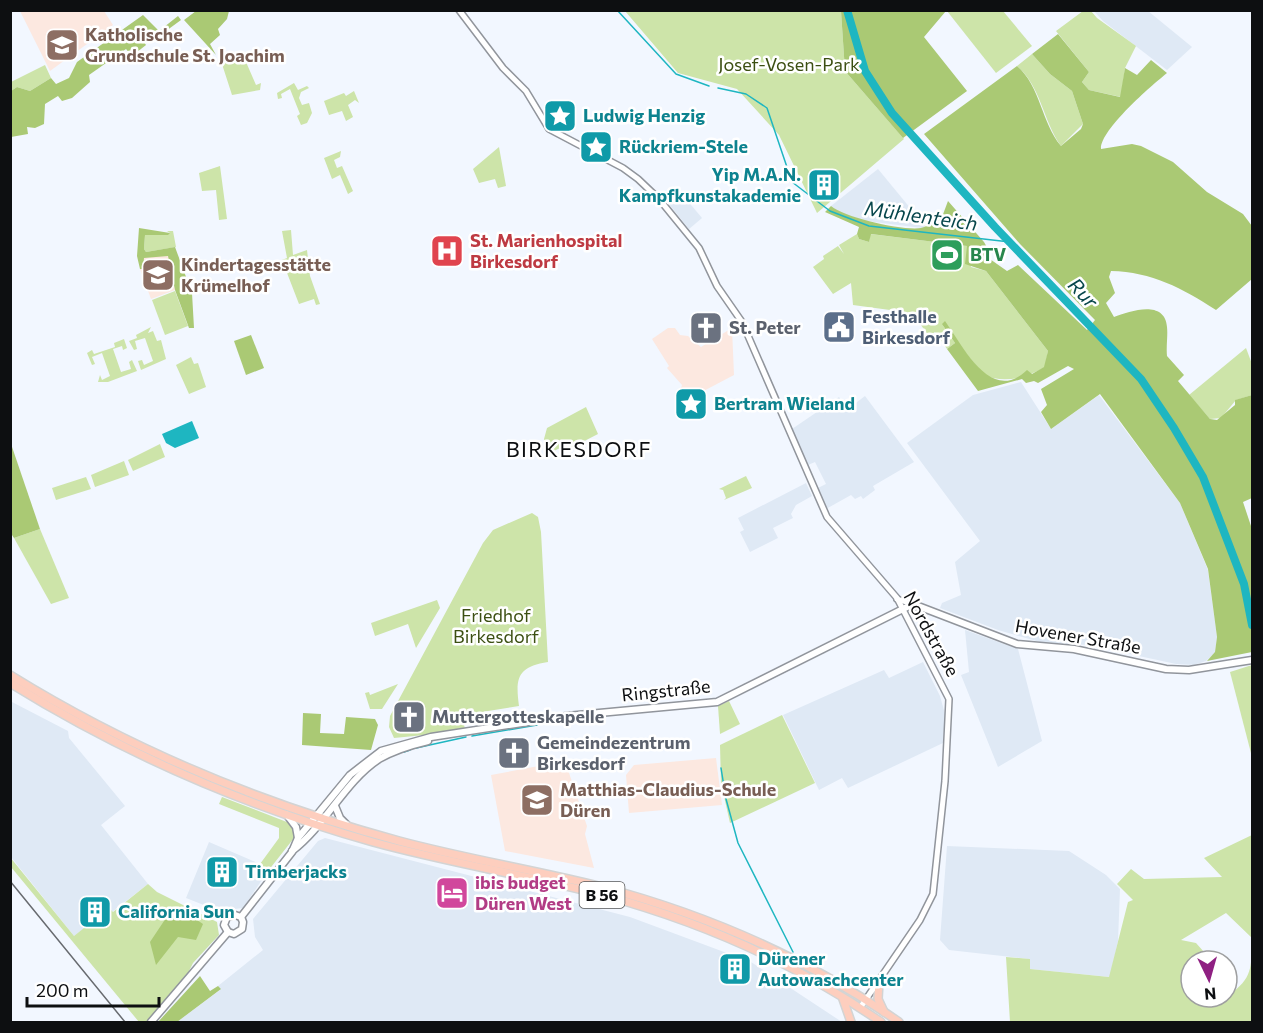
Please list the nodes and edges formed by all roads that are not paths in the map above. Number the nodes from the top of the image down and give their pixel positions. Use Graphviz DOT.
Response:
graph roads {
  1 [pos="459,10"];
  2 [pos="897,598"];
  3 [pos="918,606"];
  4 [pos="903,609"];
  5 [pos="1252,660"];
  6 [pos="10,675"];
  7 [pos="10,683"];
  8 [pos="387,751"];
  9 [pos="335,806"];
  10 [pos="287,815"];
  11 [pos="316,816"];
  12 [pos="325,819"];
  13 [pos="310,823"];
  14 [pos="319,826"];
  15 [pos="349,826"];
  16 [pos="298,837"];
  17 [pos="291,852"];
  18 [pos="241,917"];
  19 [pos="228,932"];
  20 [pos="879,981"];
  21 [pos="842,997"];
  22 [pos="866,1000"];
  23 [pos="860,1008"];
  24 [pos="884,1012"];
  25 [pos="851,1022"];
  26 [pos="151,1023"];
  27 [pos="881,1023"];
  28 [pos="899,1023"];
  1 -- 2 [label="street, Nordstraße"];
  2 -- 3 [label="street"];
  2 -- 4 [label="street, Nordstraße"];
  3 -- 4 [label="main road"];
  3 -- 5 [label="main road, Hovener Straße"];
  4 -- 8 [label="main road, Ringstraße"];
  4 -- 20 [label="street, Nordstraße"];
  6 -- 11 [label="main road, B 56"];
  7 -- 10 [label="main road, B 56"];
  8 -- 9 [label="main road"];
  8 -- 11 [label="main road"];
  9 -- 12 [label="main road"];
  9 -- 15 [label="main road"];
  10 -- 13 [label="main road, B 56"];
  10 -- 16 [label="main road"];
  11 -- 12 [label="main road, B 56"];
  11 -- 13 [label="main road"];
  12 -- 14 [label="main road"];
  12 -- 15 [label="main road, B 56"];
  13 -- 14 [label="main road, B 56"];
  13 -- 16 [label="main road"];
  14 -- 17 [label="main road"];
  14 -- 21 [label="main road, B 56"];
  15 -- 22 [label="main road, B 56"];
  16 -- 17 [label="main road"];
  17 -- 18 [label="main road"];
  18 -- 19 [label="main road"];
  18 -- 19 [label="main road"];
  19 -- 26 [label="main road"];
  20 -- 22 [label="street, Nordstraße"];
  20 -- 24 [label="main road"];
  21 -- 23 [label="main road, B 56"];
  21 -- 25 [label="main road"];
  22 -- 23 [label="street, Nordstraße"];
  22 -- 24 [label="main road, B 56"];
  23 -- 27 [label="main road, B 56"];
  24 -- 28 [label="main road, B 56"];
}
